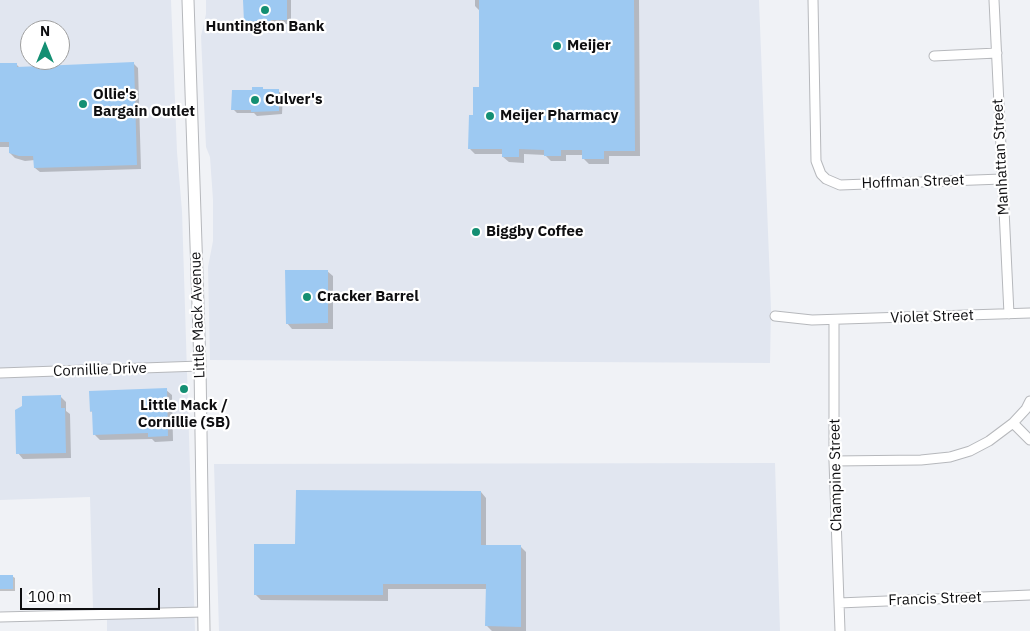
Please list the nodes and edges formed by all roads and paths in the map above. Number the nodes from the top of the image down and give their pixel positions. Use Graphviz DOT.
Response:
graph roads {
  1 [pos="188,0"];
  2 [pos="813,0"];
  3 [pos="994,0"];
  4 [pos="997,53"];
  5 [pos="934,56"];
  6 [pos="1002,179"];
  7 [pos="1009,314"];
  8 [pos="1030,314"];
  9 [pos="775,316"];
  10 [pos="834,320"];
  11 [pos="200,366"];
  12 [pos="0,373"];
  13 [pos="1028,408"];
  14 [pos="1012,423"];
  15 [pos="1030,440"];
  16 [pos="834,461"];
  17 [pos="1030,595"];
  18 [pos="839,603"];
  19 [pos="203,612"];
  20 [pos="0,617"];
  21 [pos="204,631"];
  22 [pos="840,631"];
  1 -- 11 [label="main road, Little Mack Avenue"];
  2 -- 6 [label="street, Hoffman Street"];
  3 -- 4 [label="street, Manhattan Street"];
  4 -- 5 [label="street"];
  4 -- 6 [label="street, Manhattan Street"];
  6 -- 7 [label="street, Manhattan Street"];
  7 -- 8 [label="street, Violet Street"];
  7 -- 10 [label="street, Violet Street"];
  9 -- 10 [label="street, Violet Street"];
  10 -- 16 [label="street, Champine Street"];
  11 -- 12 [label="street, Cornillie Drive"];
  11 -- 19 [label="main road, Little Mack Avenue"];
  13 -- 14 [label="street"];
  14 -- 15 [label="street"];
  14 -- 16 [label="street"];
  16 -- 18 [label="street, Champine Street"];
  17 -- 18 [label="street, Francis Street"];
  18 -- 22 [label="street, Champine Street"];
  19 -- 20 [label="street"];
  19 -- 21 [label="main road, Little Mack Avenue"];
}
